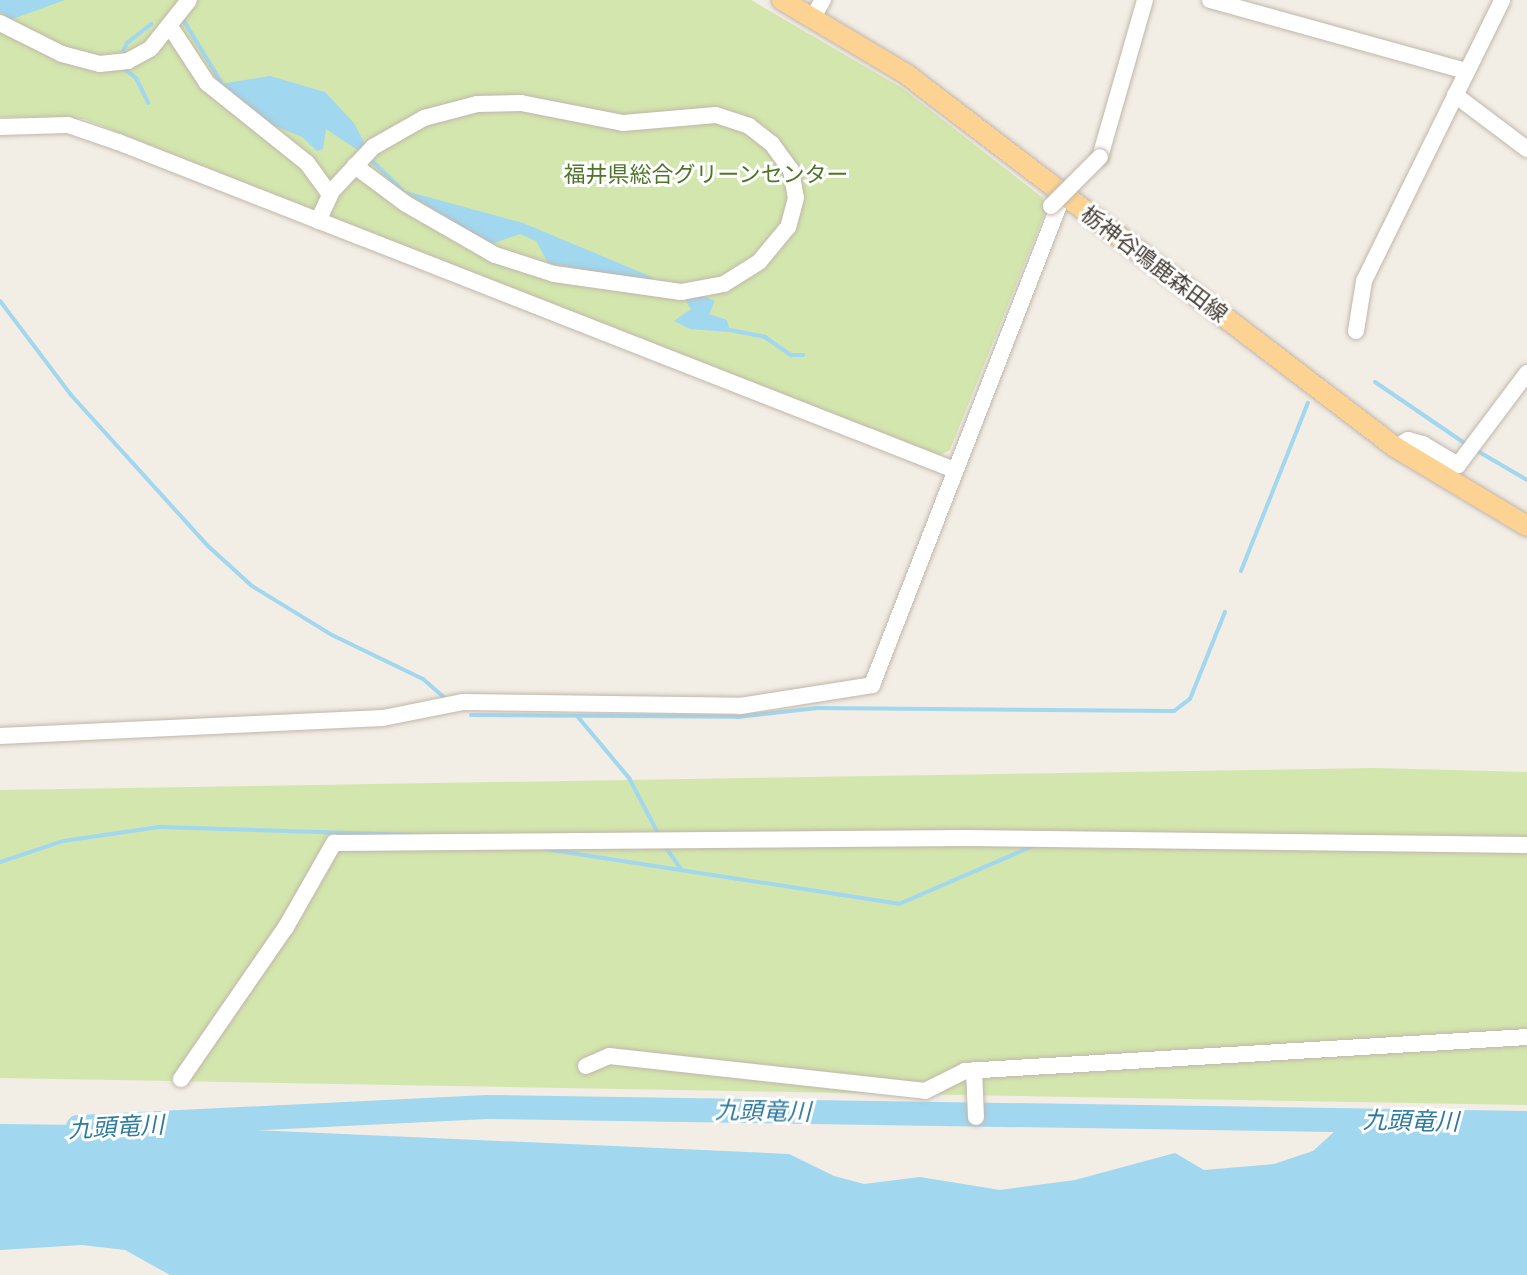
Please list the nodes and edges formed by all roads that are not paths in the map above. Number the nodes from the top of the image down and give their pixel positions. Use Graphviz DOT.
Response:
graph roads {
  1 [pos="189,0"];
  2 [pos="782,0"];
  3 [pos="1145,0"];
  4 [pos="1210,0"];
  5 [pos="1502,0"];
  6 [pos="818,8"];
  7 [pos="0,23"];
  8 [pos="171,28"];
  9 [pos="1466,71"];
  10 [pos="1455,95"];
  11 [pos="0,127"];
  12 [pos="1527,149"];
  13 [pos="355,166"];
  14 [pos="330,195"];
  15 [pos="1057,200"];
  16 [pos="318,221"];
  17 [pos="1356,331"];
  18 [pos="1527,373"];
  19 [pos="1395,447"];
  20 [pos="952,469"];
  21 [pos="1527,526"];
  22 [pos="0,736"];
  23 [pos="1527,845"];
  24 [pos="1527,1037"];
  25 [pos="586,1066"];
  26 [pos="974,1070"];
  27 [pos="181,1079"];
  28 [pos="976,1117"];
  1 -- 8 [label="street"];
  2 -- 6 [label="main road, 栃神谷鳴鹿森田線"];
  3 -- 15 [label="street, bridge"];
  4 -- 9 [label="street"];
  5 -- 9 [label="street"];
  6 -- 15 [label="main road, 栃神谷鳴鹿森田線"];
  7 -- 8 [label="street"];
  8 -- 14 [label="street"];
  9 -- 10 [label="street"];
  10 -- 12 [label="street"];
  10 -- 17 [label="street"];
  11 -- 16 [label="street"];
  13 -- 13 [label="street"];
  13 -- 14 [label="street"];
  14 -- 16 [label="street"];
  15 -- 19 [label="main road, 栃神谷鳴鹿森田線"];
  15 -- 20 [label="street"];
  16 -- 20 [label="street"];
  18 -- 19 [label="street"];
  19 -- 21 [label="main road, 栃神谷鳴鹿森田線"];
  20 -- 22 [label="street"];
  23 -- 27 [label="street"];
  24 -- 26 [label="street"];
  25 -- 26 [label="street"];
  26 -- 28 [label="street"];
}
